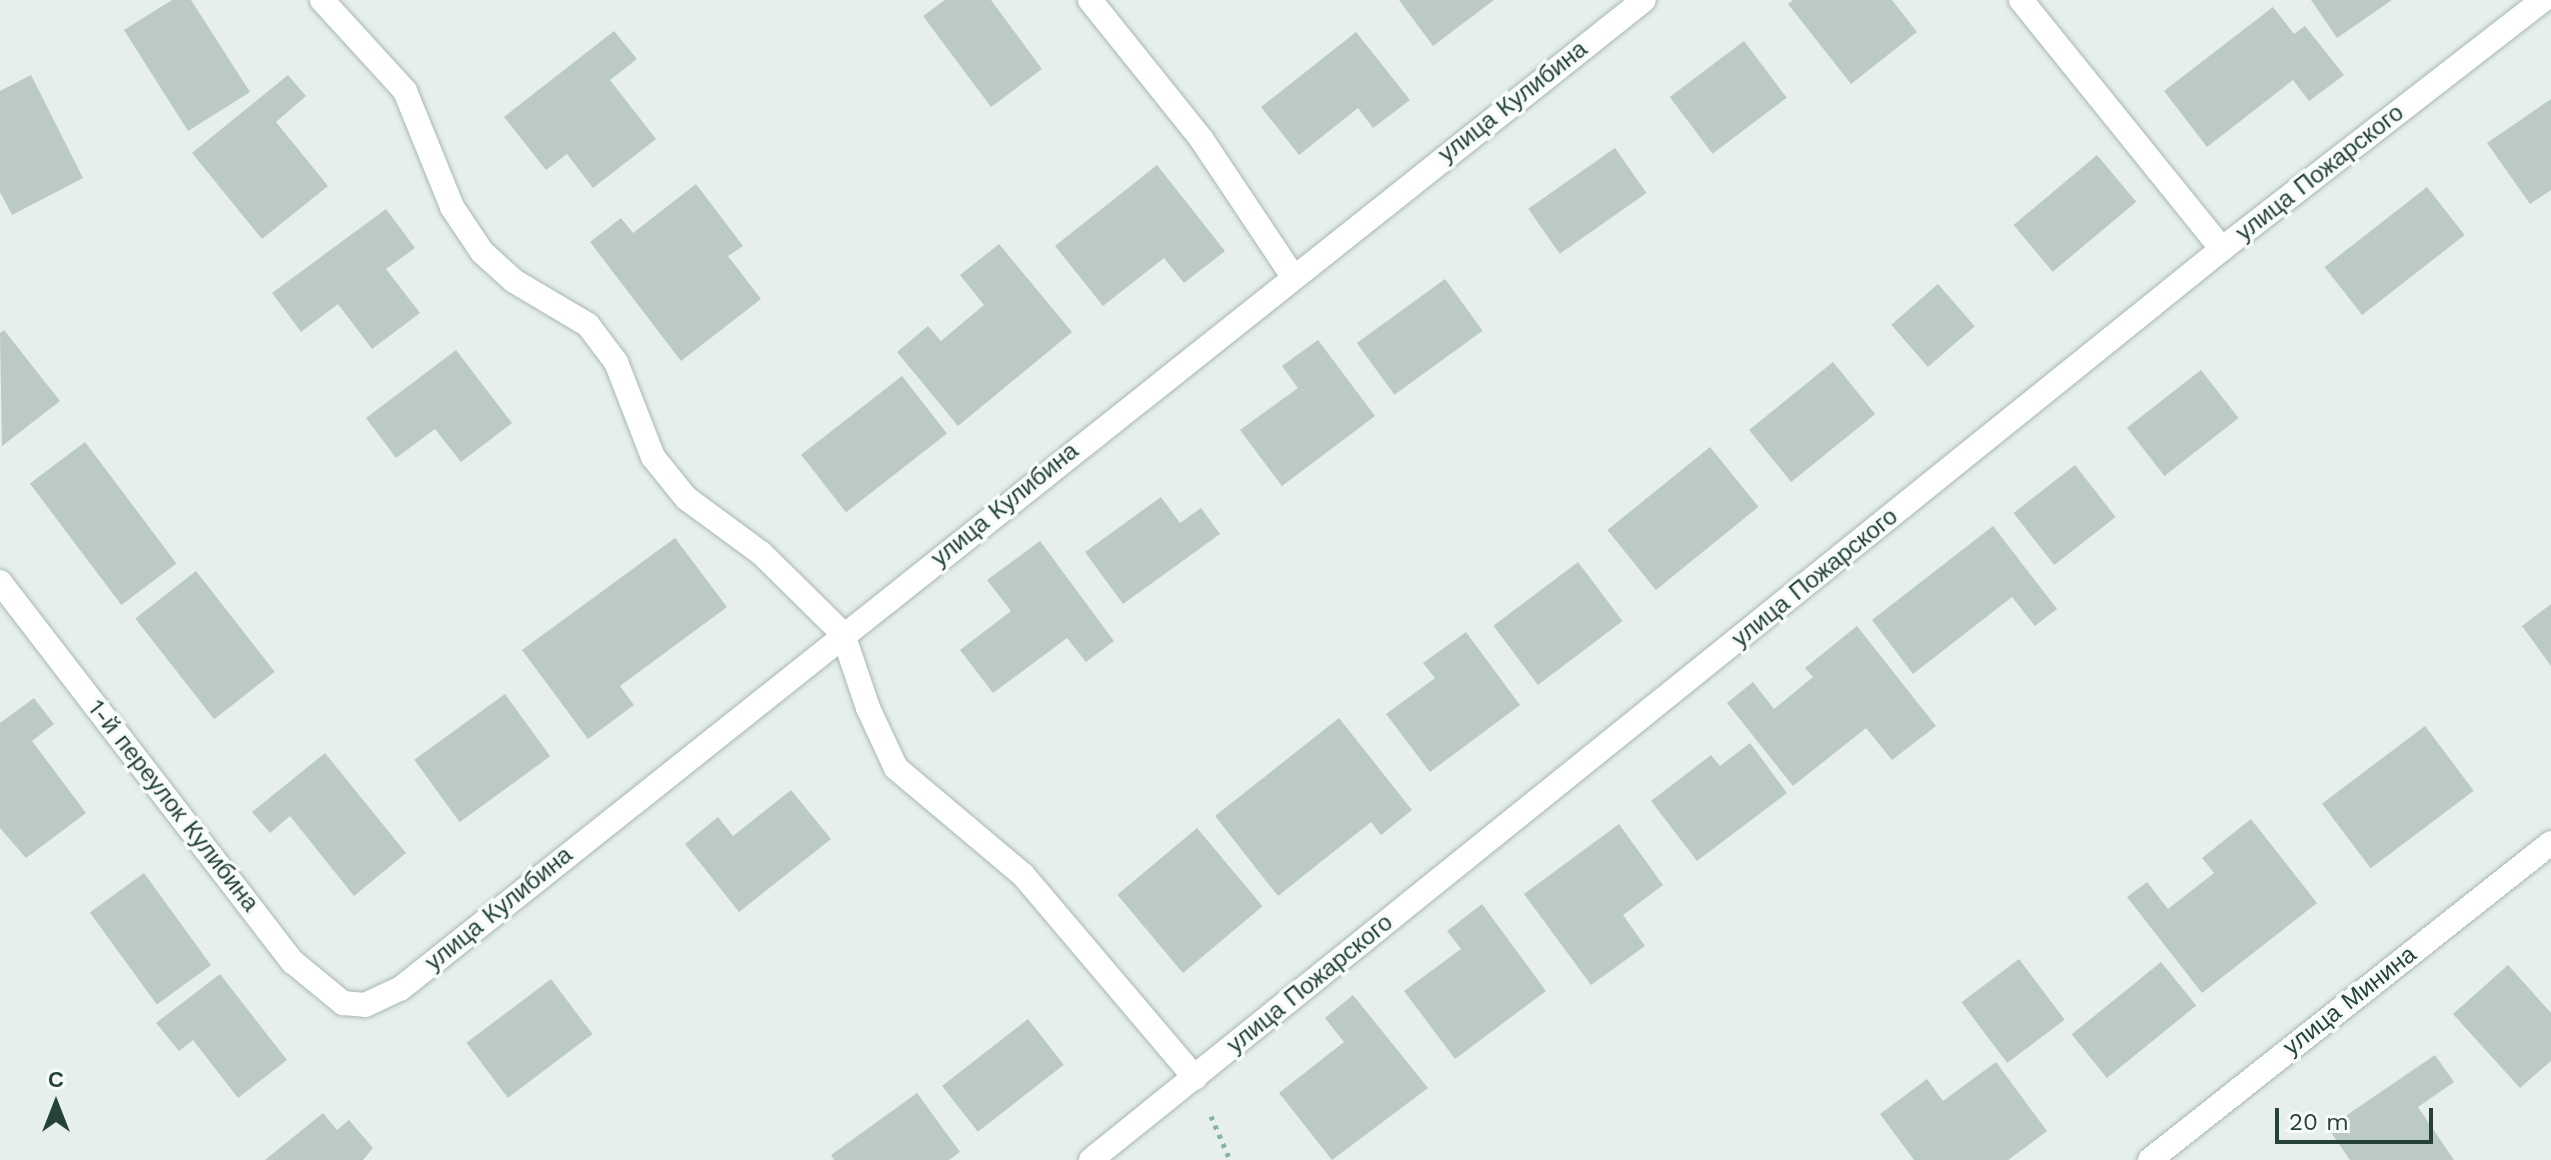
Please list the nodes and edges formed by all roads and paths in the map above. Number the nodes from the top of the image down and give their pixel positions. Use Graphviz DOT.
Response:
graph roads {
  1 [pos="322,0"];
  2 [pos="1090,0"];
  3 [pos="1644,0"];
  4 [pos="2021,0"];
  5 [pos="2543,0"];
  6 [pos="2222,249"];
  7 [pos="1292,275"];
  8 [pos="0,582"];
  9 [pos="843,634"];
  10 [pos="2551,843"];
  11 [pos="365,1005"];
  12 [pos="1195,1078"];
  13 [pos="1091,1160"];
  14 [pos="1230,1160"];
  15 [pos="2150,1160"];
  1 -- 9 [label="street"];
  2 -- 7 [label="street"];
  3 -- 7 [label="street, улица Кулибина"];
  4 -- 6 [label="street"];
  5 -- 6 [label="street, улица Пожарского"];
  6 -- 12 [label="street, улица Пожарского"];
  7 -- 9 [label="street, улица Кулибина"];
  8 -- 11 [label="street, 1-й переулок Кулибина"];
  9 -- 11 [label="street, улица Кулибина"];
  9 -- 12 [label="street"];
  10 -- 15 [label="street, улица Минина"];
  12 -- 13 [label="street, улица Пожарского"];
  12 -- 14 [label="path"];
}
